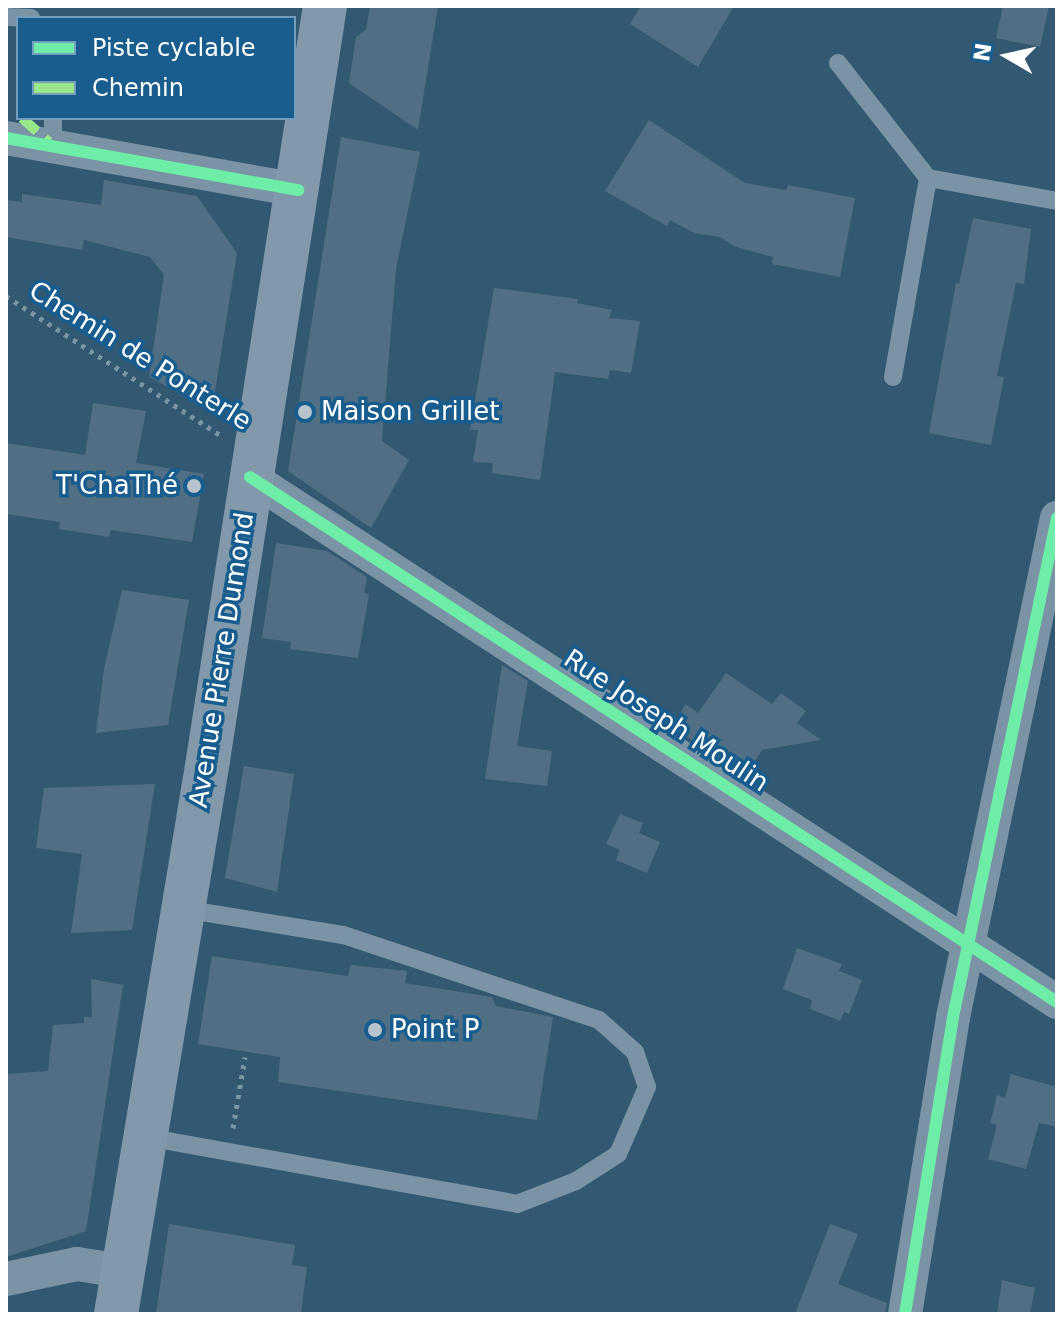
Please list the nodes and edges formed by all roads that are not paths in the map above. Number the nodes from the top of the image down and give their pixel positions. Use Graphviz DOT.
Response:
graph roads {
  1 [pos="325,6"];
  2 [pos="838,63"];
  3 [pos="53,132"];
  4 [pos="6,138"];
  5 [pos="928,178"];
  6 [pos="298,190"];
  7 [pos="1057,201"];
  8 [pos="893,377"];
  9 [pos="252,463"];
  10 [pos="1057,518"];
  11 [pos="182,909"];
  12 [pos="970,943"];
  13 [pos="1057,1002"];
  14 [pos="145,1137"];
  15 [pos="123,1271"];
  16 [pos="6,1279"];
  17 [pos="116,1314"];
  18 [pos="905,1314"];
  1 -- 6 [label="main road, Avenue Pierre Dumond"];
  2 -- 5 [label="lane"];
  3 -- 4 [label="street"];
  3 -- 6 [label="street"];
  5 -- 7 [label="lane"];
  5 -- 8 [label="lane"];
  6 -- 9 [label="main road, Avenue Pierre Dumond"];
  9 -- 11 [label="main road, Avenue Pierre Dumond"];
  9 -- 12 [label="street, Rue Joseph Moulin"];
  10 -- 12 [label="street"];
  11 -- 14 [label="main road, Avenue Pierre Dumond"];
  11 -- 14 [label="lane"];
  12 -- 13 [label="street, Rue Joseph Moulin"];
  12 -- 18 [label="street"];
  14 -- 15 [label="main road, Avenue Pierre Dumond"];
  15 -- 16 [label="street"];
  15 -- 17 [label="main road, Avenue Pierre Dumond"];
}
